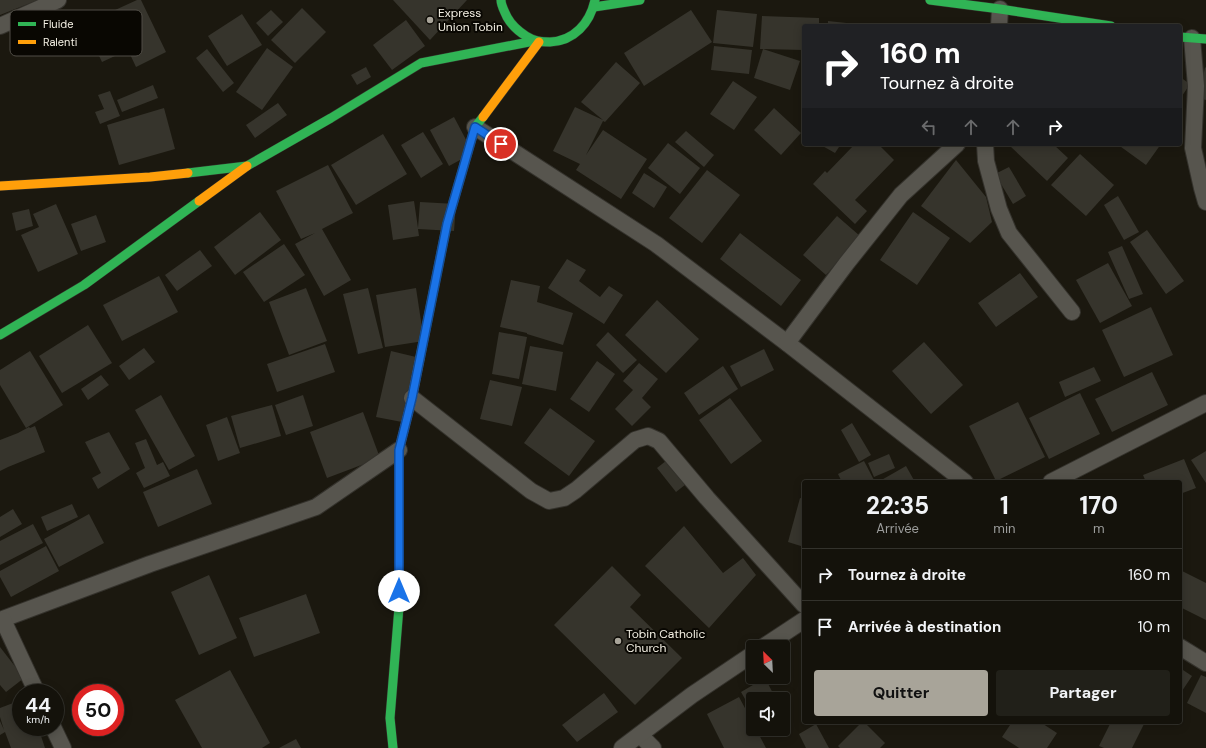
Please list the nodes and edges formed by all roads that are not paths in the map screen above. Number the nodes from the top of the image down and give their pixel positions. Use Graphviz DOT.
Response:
graph roads {
  1 [pos="58,0"];
  2 [pos="501,0"];
  3 [pos="640,0"];
  4 [pos="930,0"];
  5 [pos="594,4"];
  6 [pos="1000,9"];
  7 [pos="36,10"];
  8 [pos="10,22"];
  9 [pos="999,24"];
  10 [pos="1098,24"];
  11 [pos="0,26"];
  12 [pos="1192,38"];
  13 [pos="537,41"];
  14 [pos="475,127"];
  15 [pos="955,146"];
  16 [pos="985,146"];
  17 [pos="248,166"];
  18 [pos="0,186"];
  19 [pos="1206,202"];
  20 [pos="1072,312"];
  21 [pos="0,334"];
  22 [pos="787,343"];
  23 [pos="412,398"];
  24 [pos="1206,403"];
  25 [pos="399,450"];
  26 [pos="962,480"];
  27 [pos="1056,480"];
  28 [pos="802,603"];
  29 [pos="1,620"];
  30 [pos="802,621"];
  31 [pos="774,640"];
  32 [pos="1182,648"];
  33 [pos="746,659"];
  34 [pos="1206,663"];
  35 [pos="33,684"];
  36 [pos="640,735"];
  37 [pos="57,736"];
  38 [pos="63,748"];
  39 [pos="393,748"];
  40 [pos="622,748"];
  41 [pos="654,748"];
  1 -- 7 [label="street"];
  2 -- 13 [label="main road"];
  3 -- 5 [label="main road"];
  4 -- 6 [label="main road"];
  5 -- 13 [label="main road"];
  6 -- 9 [label="street"];
  6 -- 10 [label="main road"];
  8 -- 11 [label="street"];
  12 -- 19 [label="street"];
  13 -- 14 [label="main road"];
  13 -- 17 [label="main road"];
  14 -- 22 [label="street"];
  14 -- 23 [label="main road"];
  15 -- 22 [label="street"];
  16 -- 20 [label="street"];
  17 -- 18 [label="main road"];
  17 -- 21 [label="main road"];
  22 -- 26 [label="street"];
  23 -- 25 [label="main road"];
  23 -- 28 [label="street"];
  24 -- 27 [label="street"];
  25 -- 29 [label="street"];
  25 -- 39 [label="main road"];
  29 -- 35 [label="street"];
  30 -- 31 [label="street"];
  32 -- 34 [label="street"];
  33 -- 36 [label="street"];
  36 -- 40 [label="street"];
  36 -- 41 [label="street"];
  37 -- 38 [label="street"];
}
